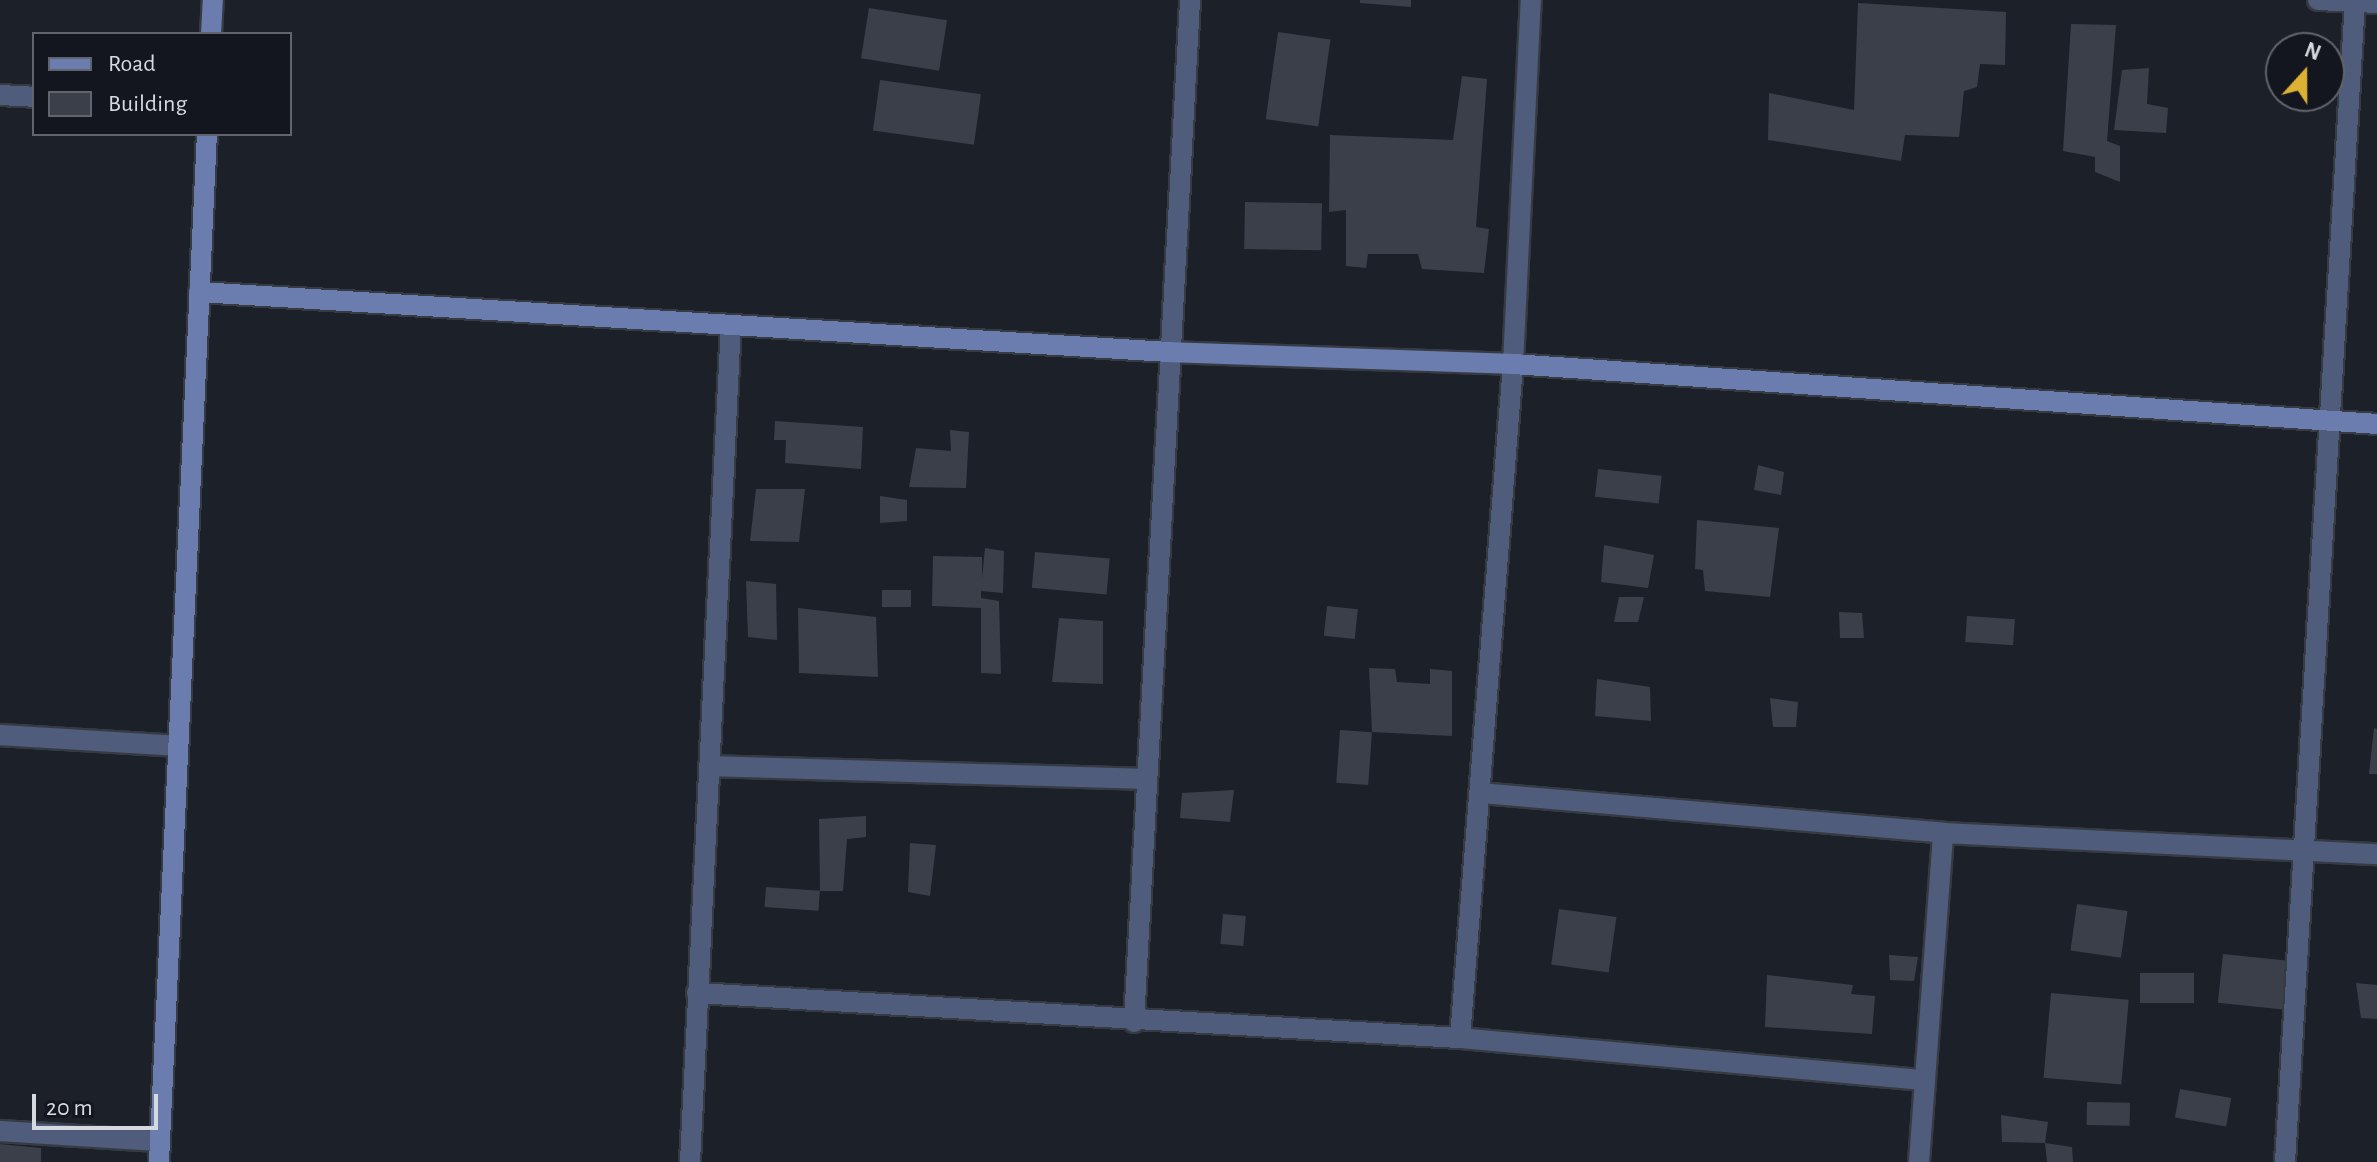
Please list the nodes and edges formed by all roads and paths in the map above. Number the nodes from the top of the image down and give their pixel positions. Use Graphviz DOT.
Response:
graph roads {
  1 [pos="213,0"];
  2 [pos="1190,0"];
  3 [pos="1531,0"];
  4 [pos="2318,0"];
  5 [pos="2355,1"];
  6 [pos="2377,3"];
  7 [pos="211,32"];
  8 [pos="0,95"];
  9 [pos="32,97"];
  10 [pos="207,136"];
  11 [pos="199,292"];
  12 [pos="731,325"];
  13 [pos="1169,352"];
  14 [pos="1513,364"];
  15 [pos="2328,421"];
  16 [pos="2377,424"];
  17 [pos="0,735"];
  18 [pos="178,746"];
  19 [pos="709,766"];
  20 [pos="1147,779"];
  21 [pos="1480,793"];
  22 [pos="1943,833"];
  23 [pos="2301,848"];
  24 [pos="2377,854"];
  25 [pos="697,993"];
  26 [pos="1134,1022"];
  27 [pos="1460,1038"];
  28 [pos="1924,1080"];
  29 [pos="0,1131"];
  30 [pos="160,1141"];
  31 [pos="159,1162"];
  32 [pos="690,1162"];
  33 [pos="1919,1162"];
  34 [pos="2285,1162"];
  1 -- 7 [label="street"];
  2 -- 13 [label="street"];
  3 -- 14 [label="street"];
  4 -- 5 [label="street"];
  5 -- 6 [label="street"];
  5 -- 15 [label="street"];
  8 -- 9 [label="street"];
  10 -- 11 [label="street"];
  11 -- 12 [label="street"];
  11 -- 18 [label="street"];
  12 -- 13 [label="street"];
  12 -- 19 [label="street"];
  13 -- 14 [label="street"];
  13 -- 20 [label="street"];
  14 -- 15 [label="street"];
  14 -- 21 [label="street"];
  15 -- 16 [label="street"];
  15 -- 23 [label="street"];
  17 -- 18 [label="street"];
  18 -- 30 [label="street"];
  19 -- 20 [label="street"];
  19 -- 25 [label="street"];
  20 -- 26 [label="street"];
  21 -- 22 [label="street"];
  21 -- 27 [label="street"];
  22 -- 23 [label="street"];
  22 -- 28 [label="street"];
  23 -- 24 [label="street"];
  23 -- 34 [label="street"];
  25 -- 26 [label="street"];
  25 -- 32 [label="street"];
  26 -- 27 [label="street"];
  27 -- 28 [label="street"];
  28 -- 33 [label="street"];
  29 -- 30 [label="street"];
  30 -- 31 [label="street"];
}
